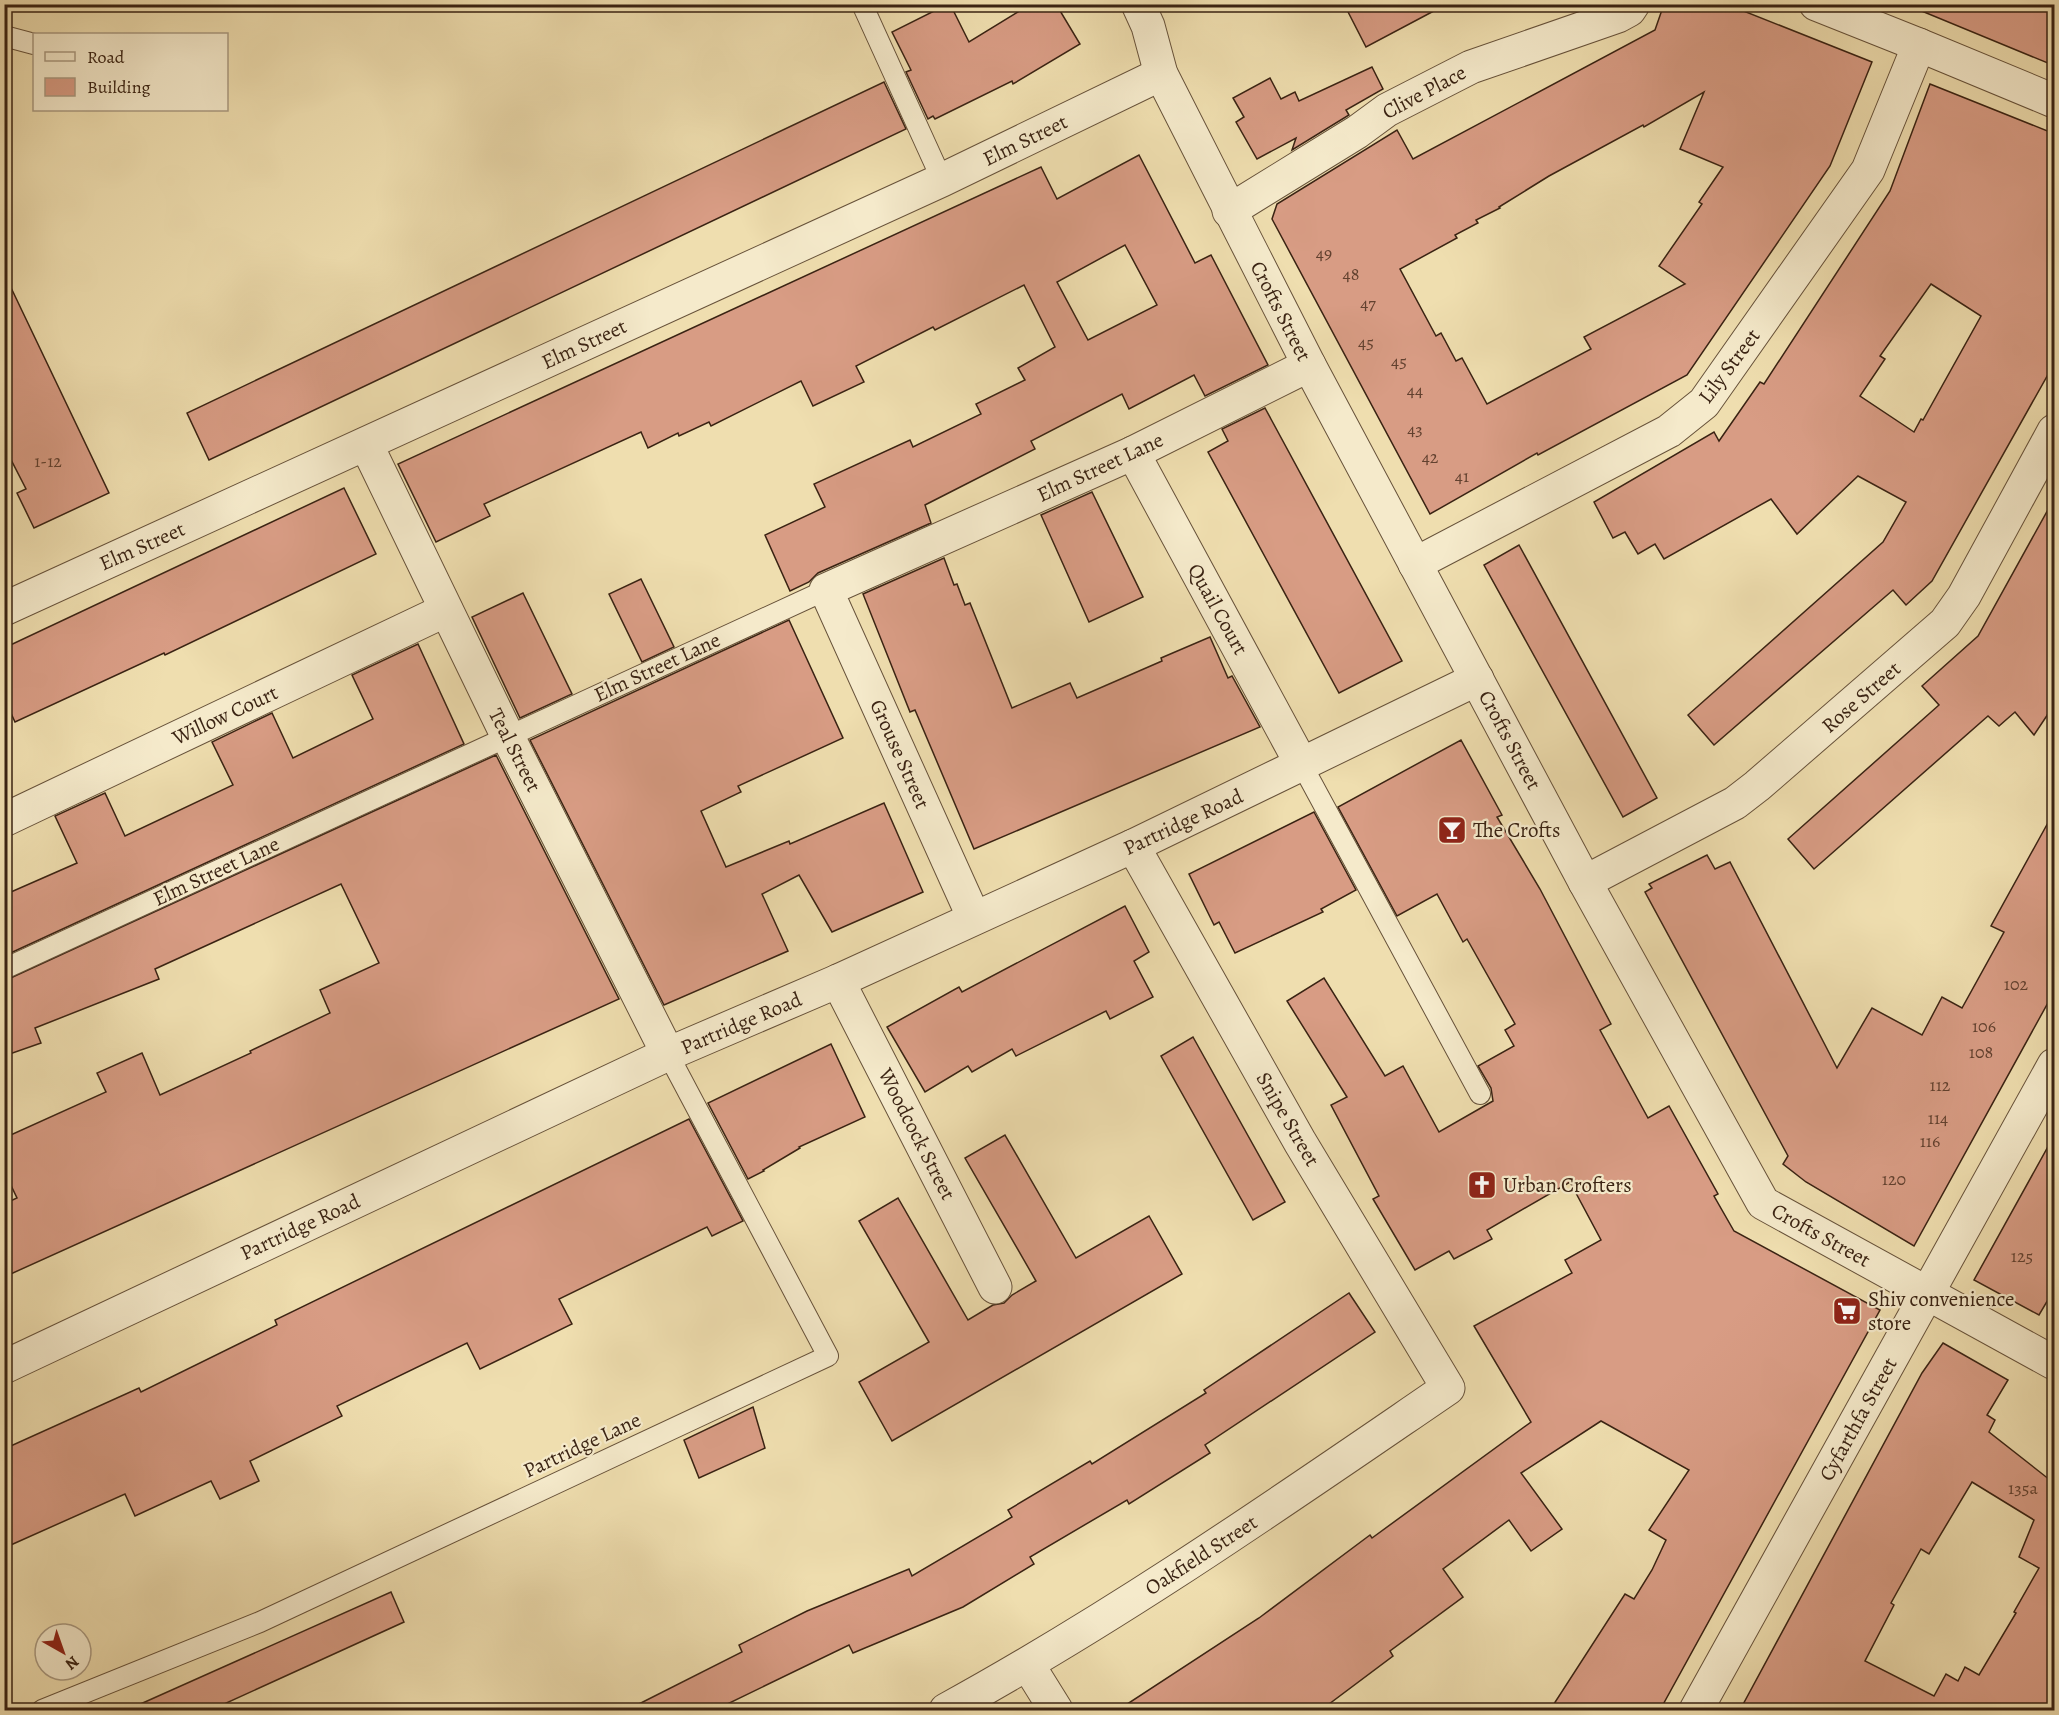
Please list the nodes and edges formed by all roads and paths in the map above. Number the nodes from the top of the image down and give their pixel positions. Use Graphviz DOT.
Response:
graph roads {
  1 [pos="862,4"];
  2 [pos="1137,4"];
  3 [pos="1633,4"];
  4 [pos="1816,4"];
  5 [pos="4,36"];
  6 [pos="33,44"];
  7 [pos="1920,45"];
  8 [pos="1161,74"];
  9 [pos="2055,101"];
  10 [pos="942,180"];
  11 [pos="1229,211"];
  12 [pos="1309,365"];
  13 [pos="2055,431"];
  14 [pos="366,444"];
  15 [pos="1133,453"];
  16 [pos="1415,564"];
  17 [pos="826,590"];
  18 [pos="4,609"];
  19 [pos="446,610"];
  20 [pos="1477,679"];
  21 [pos="508,737"];
  22 [pos="1302,765"];
  23 [pos="4,820"];
  24 [pos="1133,846"];
  25 [pos="1585,882"];
  26 [pos="974,918"];
  27 [pos="4,969"];
  28 [pos="838,981"];
  29 [pos="668,1054"];
  30 [pos="2055,1065"];
  31 [pos="1480,1094"];
  32 [pos="995,1287"];
  33 [pos="1928,1295"];
  34 [pos="2055,1363"];
  35 [pos="4,1367"];
  36 [pos="1448,1388"];
  37 [pos="1028,1665"];
  38 [pos="42,1710"];
  39 [pos="946,1710"];
  40 [pos="1056,1710"];
  41 [pos="1696,1710"];
  1 -- 10 [label="lane"];
  2 -- 8 [label="street, Crofts Street"];
  3 -- 11 [label="street, Clive Place"];
  4 -- 7 [label="street"];
  5 -- 6 [label="lane"];
  7 -- 9 [label="street"];
  7 -- 16 [label="street, Lily Street"];
  8 -- 10 [label="street, Elm Street"];
  8 -- 11 [label="street, Crofts Street"];
  10 -- 14 [label="street, Elm Street"];
  11 -- 12 [label="street, Crofts Street"];
  12 -- 15 [label="street, Elm Street Lane"];
  12 -- 16 [label="street, Crofts Street"];
  13 -- 25 [label="street, Rose Street"];
  14 -- 18 [label="street, Elm Street"];
  14 -- 19 [label="street, Teal Street"];
  15 -- 17 [label="street, Elm Street Lane"];
  15 -- 22 [label="street, Quail Court"];
  16 -- 20 [label="street, Crofts Street"];
  17 -- 21 [label="lane, Elm Street Lane"];
  17 -- 26 [label="street, Grouse Street"];
  19 -- 21 [label="street, Teal Street"];
  19 -- 23 [label="street, Willow Court"];
  20 -- 22 [label="street, Partridge Road"];
  20 -- 25 [label="street, Crofts Street"];
  21 -- 27 [label="lane, Elm Street Lane"];
  21 -- 29 [label="street, Teal Street"];
  22 -- 24 [label="street, Partridge Road"];
  22 -- 31 [label="lane"];
  24 -- 26 [label="street, Partridge Road"];
  24 -- 36 [label="street, Snipe Street"];
  25 -- 33 [label="street, Crofts Street"];
  26 -- 28 [label="street, Partridge Road"];
  28 -- 29 [label="street, Partridge Road"];
  28 -- 32 [label="street, Woodcock Street"];
  29 -- 35 [label="street, Partridge Road"];
  29 -- 38 [label="lane, Partridge Lane"];
  30 -- 33 [label="street, Cyfarthfa Street"];
  33 -- 34 [label="street, Crofts Street"];
  33 -- 41 [label="street, Cyfarthfa Street"];
  36 -- 37 [label="street, Oakfield Street"];
  37 -- 39 [label="street, Oakfield Street"];
  37 -- 40 [label="street"];
}
